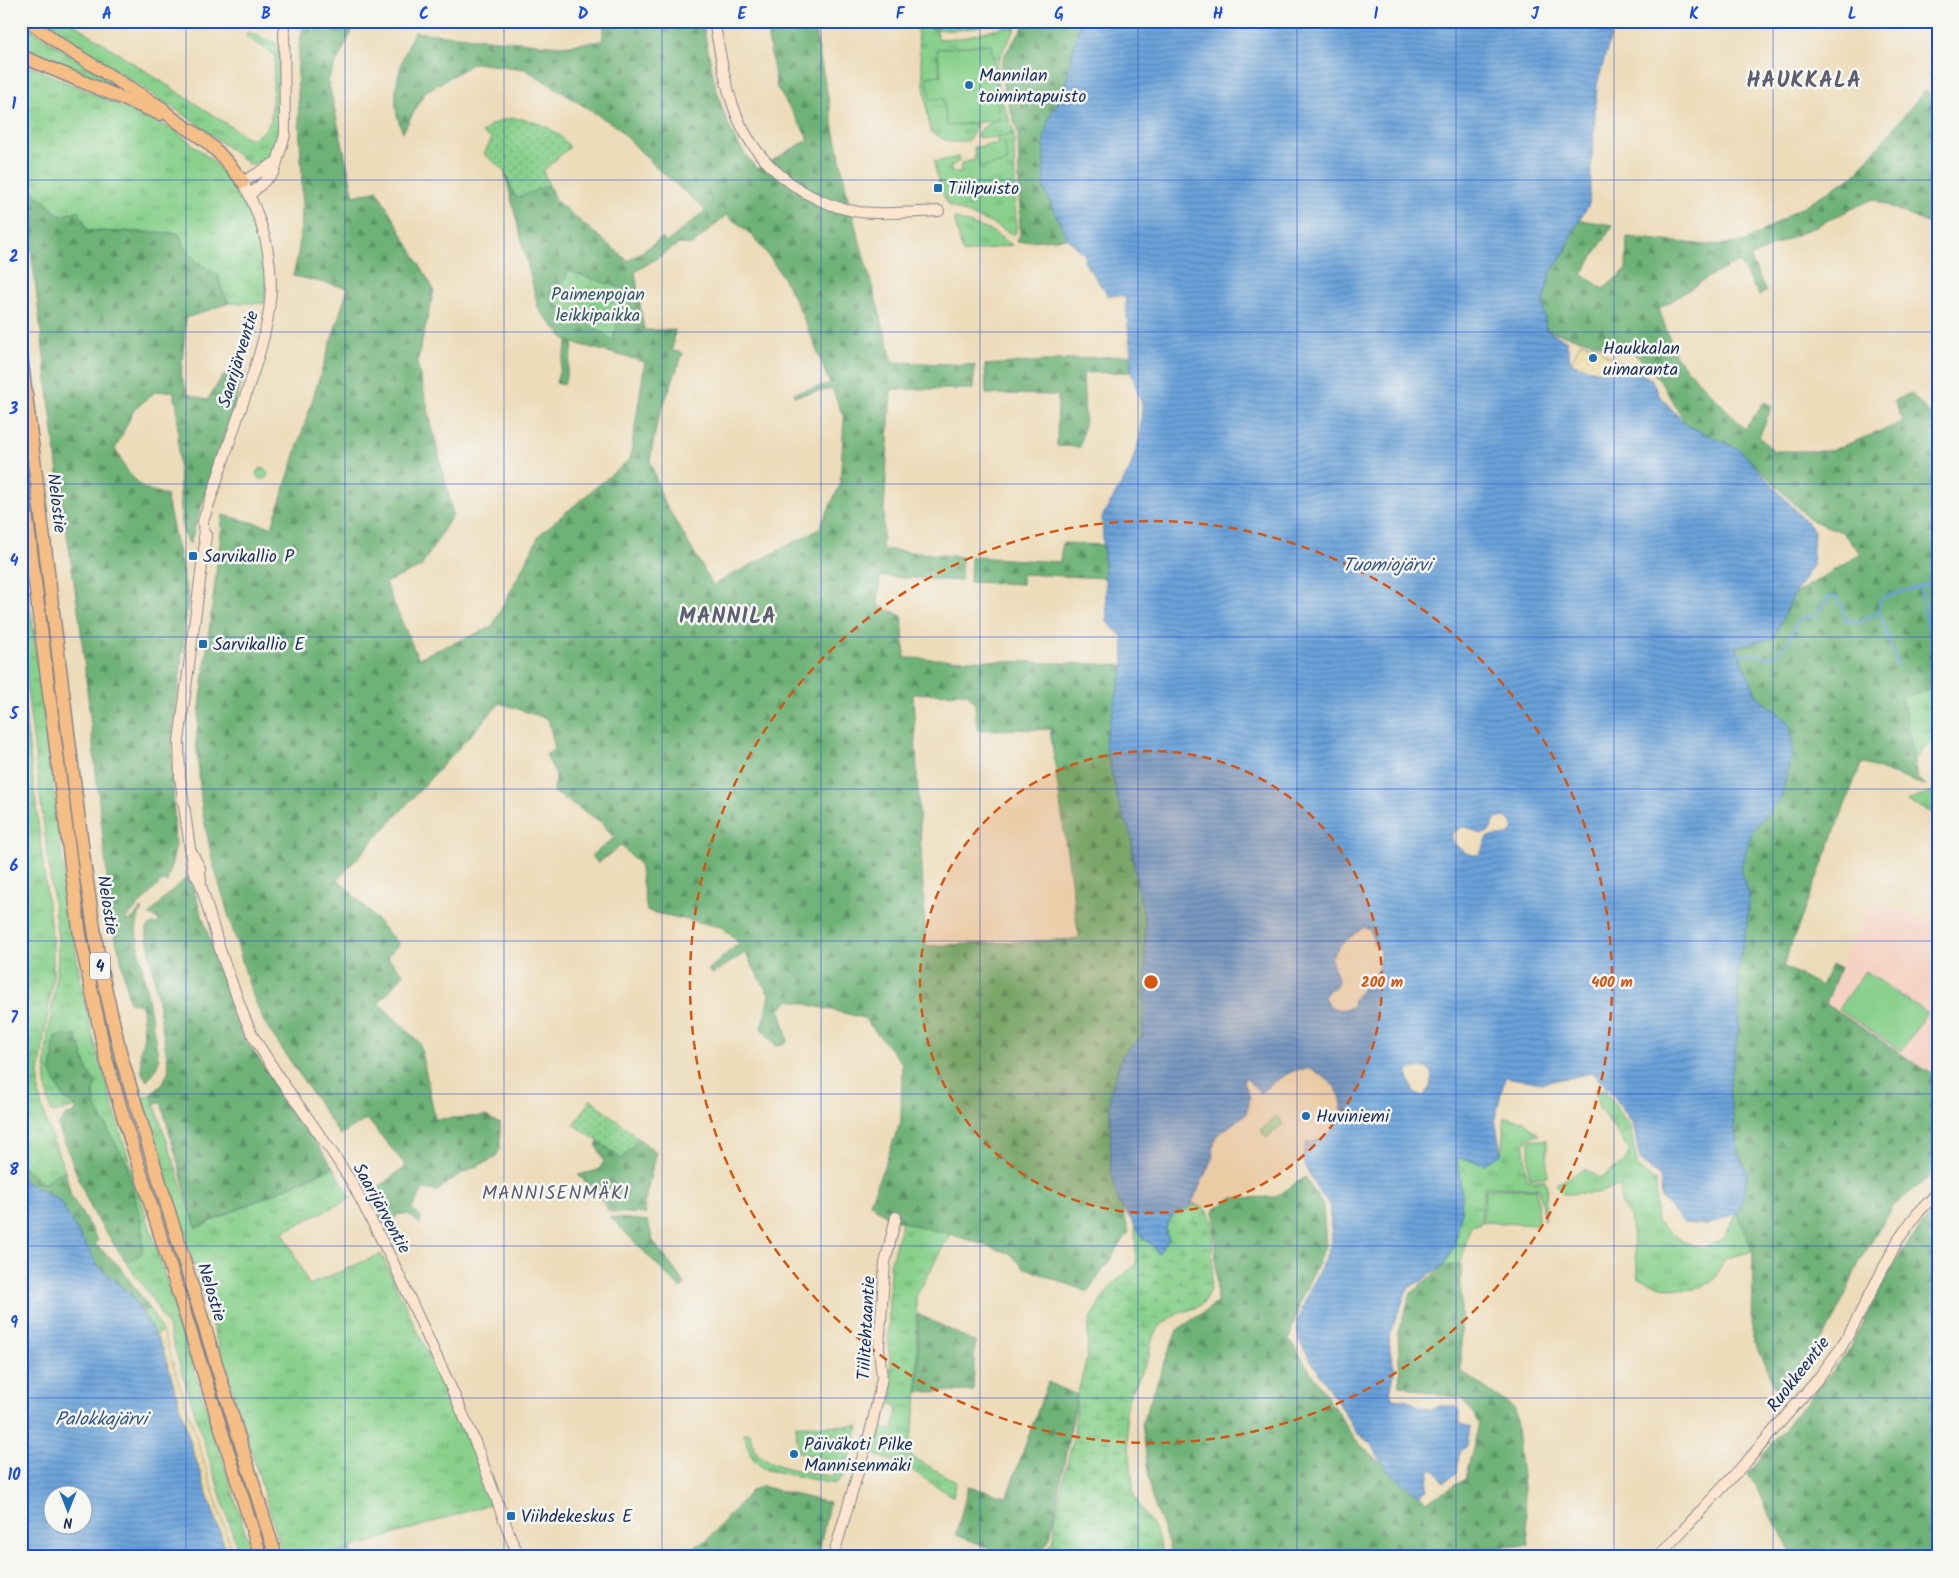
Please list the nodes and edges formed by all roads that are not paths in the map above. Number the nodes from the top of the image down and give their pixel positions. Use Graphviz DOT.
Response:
graph roads {
  1 [pos="29,21"];
  2 [pos="284,21"];
  3 [pos="714,21"];
  4 [pos="21,56"];
  5 [pos="167,115"];
  6 [pos="276,162"];
  7 [pos="243,182"];
  8 [pos="250,195"];
  9 [pos="939,211"];
  10 [pos="21,355"];
  11 [pos="21,473"];
  12 [pos="1938,1192"];
  13 [pos="896,1217"];
  14 [pos="260,1557"];
  15 [pos="276,1557"];
  16 [pos="520,1557"];
  17 [pos="833,1557"];
  18 [pos="1658,1557"];
  1 -- 5 [label="highway"];
  2 -- 6 [label="main road"];
  3 -- 9 [label="main road"];
  4 -- 5 [label="highway"];
  5 -- 7 [label="highway"];
  6 -- 7 [label="main road"];
  6 -- 8 [label="main road"];
  7 -- 8 [label="main road, Saarijärventie"];
  8 -- 16 [label="main road, Saarijärventie"];
  10 -- 15 [label="highway, Nelostie / 4"];
  11 -- 14 [label="highway, Nelostie / 4"];
  12 -- 18 [label="main road, Ruokkeentie"];
  13 -- 17 [label="main road, Tiilitehtaantie"];
}
